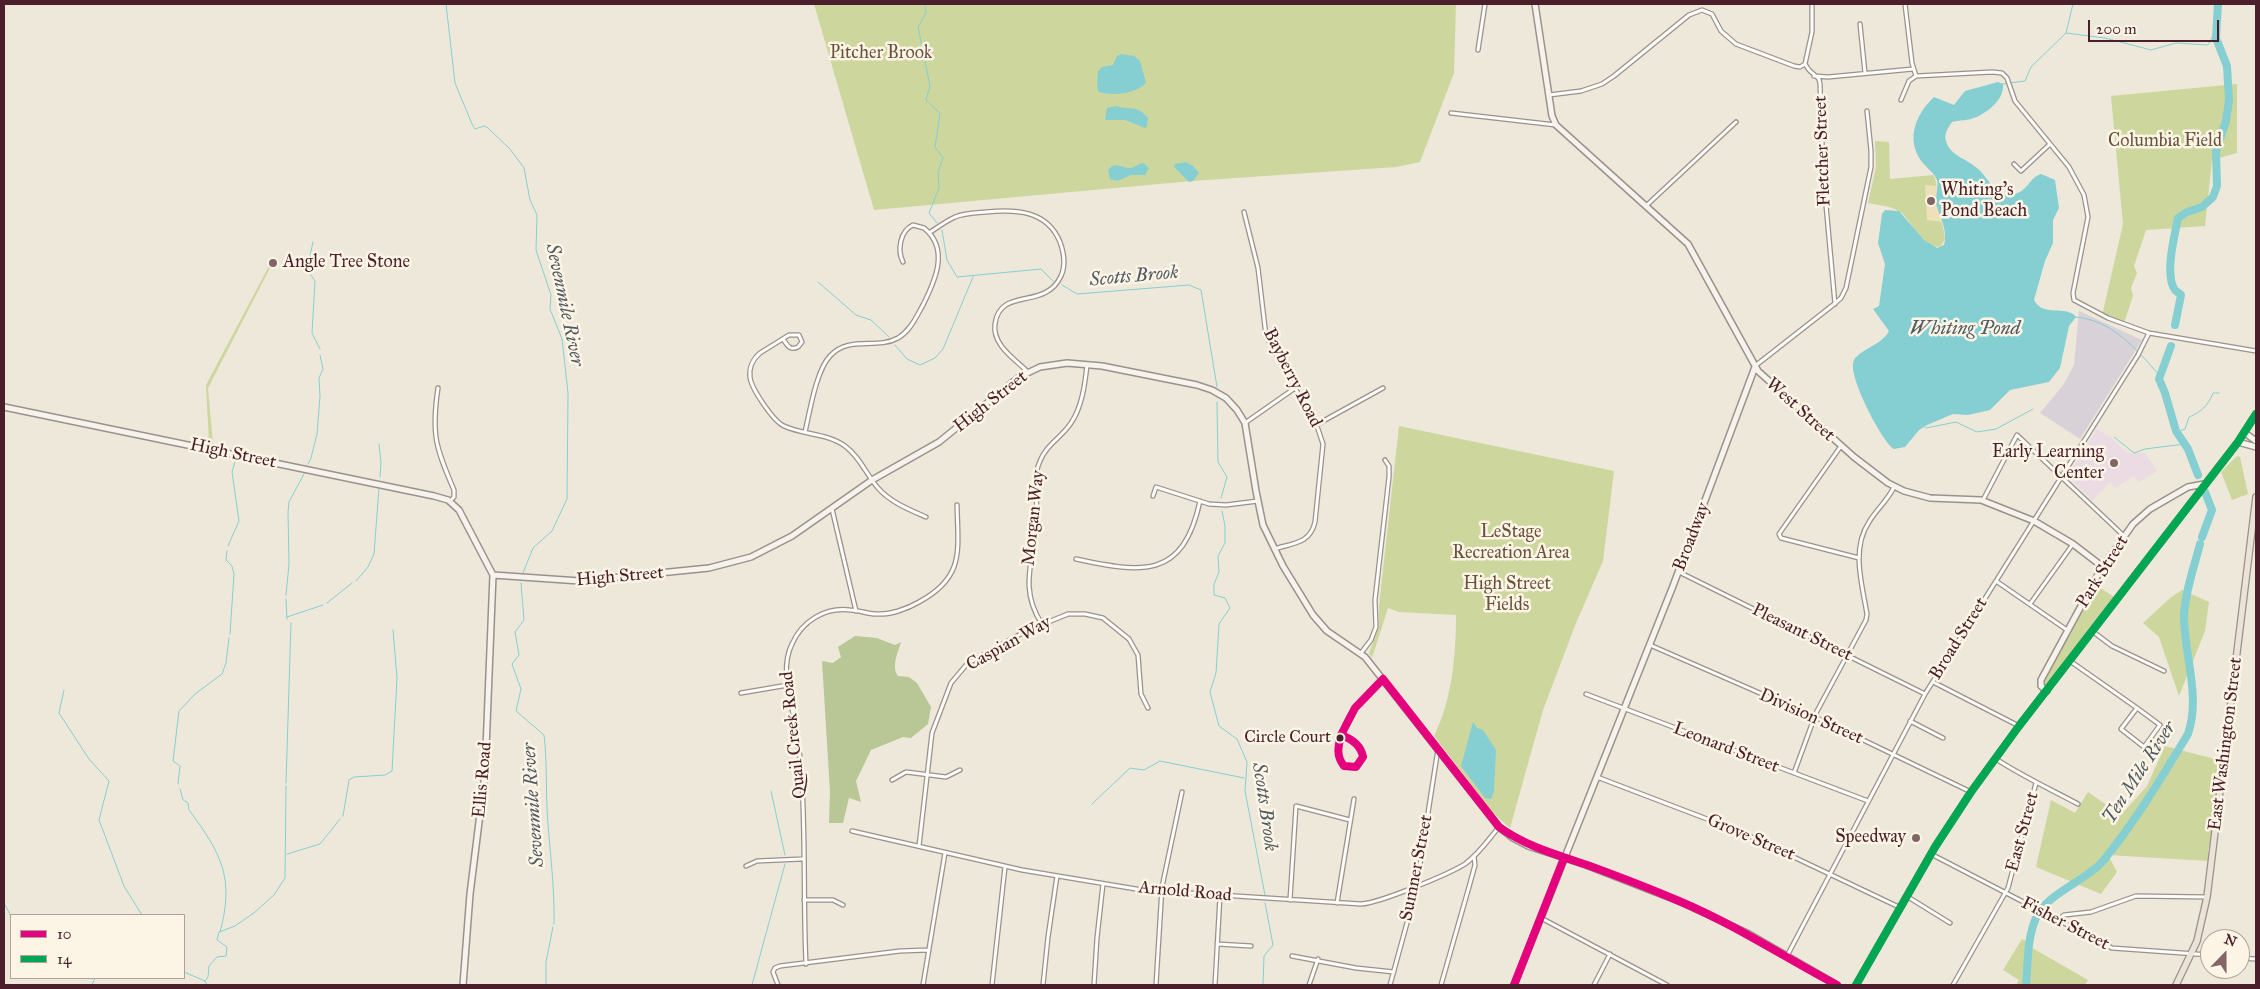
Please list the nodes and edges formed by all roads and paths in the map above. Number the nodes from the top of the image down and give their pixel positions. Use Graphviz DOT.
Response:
graph roads {
  1 [pos="1485,4"];
  2 [pos="1536,4"];
  3 [pos="1812,4"];
  4 [pos="1905,4"];
  5 [pos="1860,24"];
  6 [pos="1478,50"];
  7 [pos="1805,64"];
  8 [pos="1913,69"];
  9 [pos="1865,73"];
  10 [pos="1814,76"];
  11 [pos="1916,76"];
  12 [pos="1548,95"];
  13 [pos="1901,100"];
  14 [pos="1867,111"];
  15 [pos="1451,114"];
  16 [pos="1736,122"];
  17 [pos="1556,125"];
  18 [pos="2050,144"];
  19 [pos="2014,164"];
  20 [pos="1647,205"];
  21 [pos="1244,212"];
  22 [pos="930,233"];
  23 [pos="903,262"];
  24 [pos="1835,304"];
  25 [pos="2149,332"];
  26 [pos="782,339"];
  27 [pos="2256,351"];
  28 [pos="1087,364"];
  29 [pos="1755,367"];
  30 [pos="1028,372"];
  31 [pos="438,388"];
  32 [pos="1295,388"];
  33 [pos="1383,388"];
  34 [pos="4,407"];
  35 [pos="2256,414"];
  36 [pos="1246,423"];
  37 [pos="1316,425"];
  38 [pos="805,432"];
  39 [pos="2245,433"];
  40 [pos="2256,441"];
  41 [pos="2238,442"];
  42 [pos="1841,446"];
  43 [pos="2256,447"];
  44 [pos="1385,460"];
  45 [pos="2062,476"];
  46 [pos="872,480"];
  47 [pos="2204,484"];
  48 [pos="1894,487"];
  49 [pos="1153,496"];
  50 [pos="2256,497"];
  51 [pos="1200,501"];
  52 [pos="1258,501"];
  53 [pos="1982,501"];
  54 [pos="450,502"];
  55 [pos="956,505"];
  56 [pos="832,509"];
  57 [pos="926,517"];
  58 [pos="2034,521"];
  59 [pos="2254,526"];
  60 [pos="2124,536"];
  61 [pos="2073,544"];
  62 [pos="1274,549"];
  63 [pos="1859,558"];
  64 [pos="1076,559"];
  65 [pos="2103,567"];
  66 [pos="1679,572"];
  67 [pos="494,575"];
  68 [pos="1996,581"];
  69 [pos="2030,604"];
  70 [pos="856,610"];
  71 [pos="1042,624"];
  72 [pos="2067,630"];
  73 [pos="2092,631"];
  74 [pos="1650,645"];
  75 [pos="1361,653"];
  76 [pos="1847,655"];
  77 [pos="2070,661"];
  78 [pos="2164,671"];
  79 [pos="1383,679"];
  80 [pos="1933,682"];
  81 [pos="788,685"];
  82 [pos="2047,691"];
  83 [pos="741,692"];
  84 [pos="1586,694"];
  85 [pos="1925,694"];
  86 [pos="1148,708"];
  87 [pos="2138,708"];
  88 [pos="1624,709"];
  89 [pos="1814,718"];
  90 [pos="1910,721"];
  91 [pos="2019,726"];
  92 [pos="1341,735"];
  93 [pos="1943,738"];
  94 [pos="1438,749"];
  95 [pos="1892,754"];
  96 [pos="1995,758"];
  97 [pos="960,770"];
  98 [pos="1794,773"];
  99 [pos="927,775"];
  100 [pos="1597,777"];
  101 [pos="892,780"];
  102 [pos="2036,783"];
  103 [pos="1182,792"];
  104 [pos="1971,792"];
  105 [pos="1354,799"];
  106 [pos="1868,801"];
  107 [pos="2078,804"];
  108 [pos="1350,820"];
  109 [pos="1499,827"];
  110 [pos="852,831"];
  111 [pos="919,846"];
  112 [pos="945,853"];
  113 [pos="1931,854"];
  114 [pos="1474,856"];
  115 [pos="1564,858"];
  116 [pos="802,859"];
  117 [pos="746,866"];
  118 [pos="1005,866"];
  119 [pos="1830,873"];
  120 [pos="1058,876"];
  121 [pos="1103,884"];
  122 [pos="1416,885"];
  123 [pos="1162,893"];
  124 [pos="2006,894"];
  125 [pos="1220,896"];
  126 [pos="1908,897"];
  127 [pos="2207,897"];
  128 [pos="804,900"];
  129 [pos="1290,900"];
  130 [pos="1337,903"];
  131 [pos="843,905"];
  132 [pos="1901,908"];
  133 [pos="1541,918"];
  134 [pos="2058,920"];
  135 [pos="1950,923"];
  136 [pos="1217,944"];
  137 [pos="1251,946"];
  138 [pos="928,950"];
  139 [pos="1610,954"];
  140 [pos="2192,954"];
  141 [pos="2200,954"];
  142 [pos="1292,956"];
  143 [pos="1787,956"];
  144 [pos="1318,959"];
  145 [pos="806,964"];
  146 [pos="1394,972"];
  147 [pos="463,985"];
  148 [pos="778,985"];
  149 [pos="923,985"];
  150 [pos="992,985"];
  151 [pos="1043,985"];
  152 [pos="1094,985"];
  153 [pos="1156,985"];
  154 [pos="1215,985"];
  155 [pos="1309,985"];
  156 [pos="1390,985"];
  157 [pos="1441,985"];
  158 [pos="1514,985"];
  159 [pos="1594,985"];
  160 [pos="1667,985"];
  161 [pos="1836,985"];
  162 [pos="1856,985"];
  163 [pos="1953,985"];
  164 [pos="2176,985"];
  1 -- 6 [label="street"];
  2 -- 12 [label="street"];
  3 -- 7 [label="street"];
  4 -- 8 [label="street"];
  5 -- 9 [label="street"];
  7 -- 10 [label="street, Fletcher Street"];
  7 -- 12 [label="street"];
  8 -- 9 [label="street"];
  8 -- 11 [label="street"];
  9 -- 10 [label="street"];
  10 -- 24 [label="street, Fletcher Street"];
  11 -- 13 [label="street"];
  11 -- 18 [label="street"];
  12 -- 17 [label="street"];
  14 -- 24 [label="street"];
  15 -- 17 [label="street"];
  16 -- 20 [label="street"];
  17 -- 20 [label="street, West Street"];
  18 -- 19 [label="street"];
  18 -- 25 [label="street"];
  20 -- 29 [label="street, West Street"];
  21 -- 32 [label="street, Bayberry Road"];
  22 -- 23 [label="street"];
  22 -- 30 [label="street"];
  22 -- 38 [label="street"];
  24 -- 29 [label="street"];
  25 -- 27 [label="street"];
  25 -- 45 [label="street, Broad Street"];
  26 -- 26 [label="street"];
  26 -- 38 [label="street"];
  28 -- 30 [label="street, High Street"];
  28 -- 36 [label="street, High Street"];
  28 -- 71 [label="street, Morgan Way"];
  29 -- 42 [label="street, West Street"];
  29 -- 66 [label="street, Broadway"];
  30 -- 46 [label="street, High Street"];
  31 -- 54 [label="street"];
  32 -- 36 [label="street"];
  32 -- 37 [label="street, Bayberry Road"];
  33 -- 37 [label="street"];
  34 -- 54 [label="street, High Street"];
  35 -- 39 [label="street"];
  36 -- 52 [label="street, High Street"];
  37 -- 62 [label="street, Bayberry Road"];
  38 -- 46 [label="street"];
  39 -- 40 [label="street"];
  39 -- 41 [label="street"];
  41 -- 43 [label="street"];
  41 -- 47 [label="street"];
  42 -- 48 [label="street, West Street"];
  42 -- 63 [label="street"];
  44 -- 75 [label="street"];
  45 -- 53 [label="street"];
  45 -- 58 [label="street, Broad Street"];
  45 -- 60 [label="street"];
  46 -- 56 [label="street, High Street"];
  46 -- 57 [label="street"];
  47 -- 60 [label="street, Park Street"];
  47 -- 73 [label="street"];
  48 -- 53 [label="street, West Street"];
  48 -- 63 [label="street"];
  49 -- 51 [label="street"];
  50 -- 59 [label="main road, East Washington Street"];
  51 -- 52 [label="street"];
  51 -- 64 [label="street"];
  52 -- 62 [label="street, High Street"];
  53 -- 58 [label="street, West Street"];
  54 -- 67 [label="street"];
  55 -- 70 [label="street, Quail Creek Road"];
  56 -- 67 [label="street, High Street"];
  56 -- 70 [label="street"];
  58 -- 61 [label="street, West Street"];
  58 -- 68 [label="street, Broad Street"];
  59 -- 127 [label="main road, East Washington Street"];
  60 -- 65 [label="street, Park Street"];
  61 -- 65 [label="street, West Street"];
  61 -- 69 [label="street"];
  62 -- 75 [label="street, High Street"];
  63 -- 76 [label="street"];
  65 -- 72 [label="street, Park Street"];
  66 -- 74 [label="street, Broadway"];
  66 -- 76 [label="street, Pleasant Street"];
  67 -- 147 [label="street, Ellis Road"];
  68 -- 69 [label="street"];
  68 -- 80 [label="street, Broad Street"];
  69 -- 72 [label="street"];
  70 -- 81 [label="street, Quail Creek Road"];
  71 -- 86 [label="street, Caspian Way"];
  71 -- 99 [label="street, Caspian Way"];
  72 -- 82 [label="street, Park Street"];
  73 -- 77 [label="street"];
  73 -- 78 [label="street"];
  74 -- 88 [label="street, Broadway"];
  74 -- 89 [label="street, Division Street"];
  75 -- 79 [label="street, High Street"];
  76 -- 85 [label="street, Pleasant Street"];
  76 -- 89 [label="street"];
  77 -- 82 [label="street"];
  77 -- 87 [label="street"];
  79 -- 92 [label="street"];
  79 -- 94 [label="street, High Street"];
  80 -- 85 [label="street, Broad Street"];
  80 -- 91 [label="street"];
  81 -- 83 [label="street"];
  81 -- 116 [label="street, Quail Creek Road"];
  82 -- 91 [label="street"];
  84 -- 88 [label="street, Leonard Street"];
  85 -- 90 [label="street, Broad Street"];
  87 -- 87 [label="street"];
  88 -- 98 [label="street, Leonard Street"];
  88 -- 100 [label="street, Broadway"];
  89 -- 95 [label="street, Division Street"];
  89 -- 98 [label="street"];
  90 -- 93 [label="street"];
  90 -- 95 [label="street, Broad Street"];
  91 -- 96 [label="street"];
  92 -- 92 [label="street"];
  94 -- 109 [label="street, High Street"];
  94 -- 122 [label="street, Sumner Street"];
  95 -- 104 [label="street, Division Street"];
  95 -- 106 [label="street, Broad Street"];
  96 -- 102 [label="street"];
  96 -- 104 [label="street"];
  97 -- 99 [label="street"];
  98 -- 106 [label="street, Leonard Street"];
  99 -- 101 [label="street"];
  99 -- 111 [label="street, Caspian Way"];
  100 -- 115 [label="street, Broadway"];
  100 -- 119 [label="street, Grove Street"];
  102 -- 107 [label="street"];
  102 -- 124 [label="street, East Street"];
  103 -- 123 [label="street"];
  104 -- 113 [label="street"];
  105 -- 108 [label="street"];
  106 -- 119 [label="street, Broad Street"];
  108 -- 129 [label="street"];
  108 -- 130 [label="street"];
  109 -- 114 [label="street, Arnold Road"];
  109 -- 115 [label="street, High Street"];
  110 -- 111 [label="street, Arnold Road"];
  111 -- 112 [label="street, Arnold Road"];
  112 -- 118 [label="street, Arnold Road"];
  112 -- 138 [label="street"];
  113 -- 124 [label="street, Fisher Street"];
  113 -- 126 [label="street"];
  114 -- 122 [label="street, Arnold Road"];
  114 -- 157 [label="street"];
  115 -- 133 [label="street, Broadway"];
  115 -- 143 [label="street, High Street"];
  116 -- 117 [label="street"];
  116 -- 128 [label="street, Quail Creek Road"];
  118 -- 120 [label="street, Arnold Road"];
  118 -- 150 [label="street"];
  119 -- 132 [label="street, Grove Street"];
  119 -- 143 [label="street, Broad Street"];
  120 -- 121 [label="street, Arnold Road"];
  120 -- 151 [label="street"];
  121 -- 123 [label="street, Arnold Road"];
  121 -- 152 [label="street"];
  122 -- 130 [label="street, Arnold Road"];
  122 -- 146 [label="street, Sumner Street"];
  123 -- 125 [label="street, Arnold Road"];
  123 -- 153 [label="street"];
  124 -- 134 [label="street, Fisher Street"];
  124 -- 163 [label="street, East Street"];
  125 -- 129 [label="street, Arnold Road"];
  125 -- 136 [label="street"];
  126 -- 132 [label="street"];
  126 -- 135 [label="street"];
  127 -- 134 [label="street"];
  127 -- 140 [label="main road, East Washington Street"];
  128 -- 131 [label="street"];
  128 -- 145 [label="street, Quail Creek Road"];
  129 -- 130 [label="street, Arnold Road"];
  132 -- 162 [label="street"];
  133 -- 139 [label="street"];
  133 -- 158 [label="street, Broadway"];
  134 -- 140 [label="street, Fisher Street"];
  136 -- 137 [label="street"];
  136 -- 154 [label="street"];
  138 -- 145 [label="street"];
  138 -- 149 [label="street"];
  139 -- 159 [label="street"];
  139 -- 160 [label="street"];
  140 -- 141 [label="street, Fisher Street"];
  140 -- 164 [label="main road, East Washington Street"];
  142 -- 144 [label="street"];
  143 -- 161 [label="street, High Street"];
  144 -- 146 [label="street"];
  144 -- 155 [label="street"];
  145 -- 148 [label="street"];
  146 -- 156 [label="street, Sumner Street"];
}
